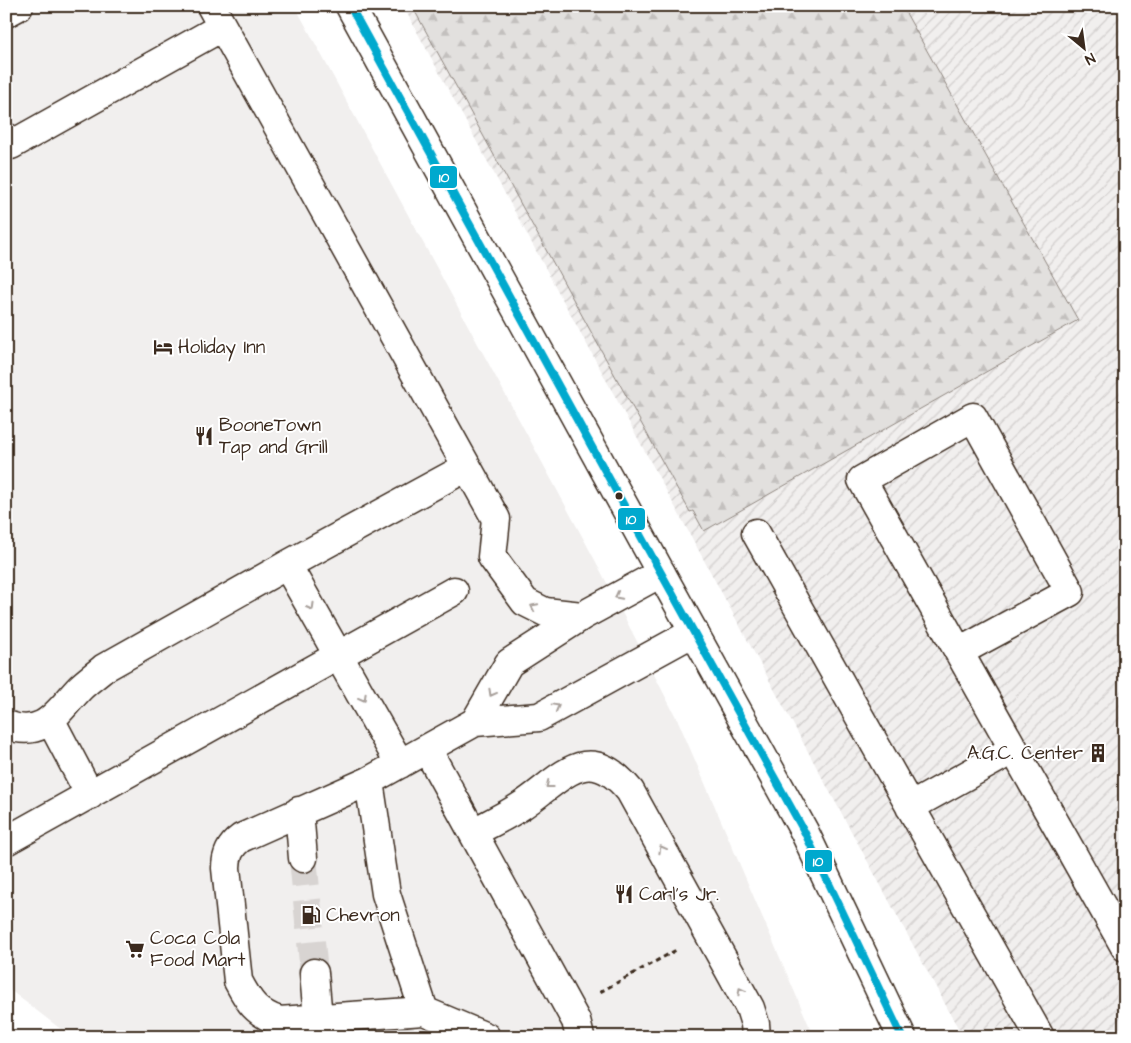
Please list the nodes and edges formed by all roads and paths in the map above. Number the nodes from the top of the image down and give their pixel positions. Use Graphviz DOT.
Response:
graph roads {
  1 [pos="19,6"];
  2 [pos="350,6"];
  3 [pos="6,14"];
  4 [pos="216,16"];
  5 [pos="6,137"];
  6 [pos="467,467"];
  7 [pos="756,533"];
  8 [pos="287,565"];
  9 [pos="661,573"];
  10 [pos="454,591"];
  11 [pos="582,616"];
  12 [pos="694,632"];
  13 [pos="959,652"];
  14 [pos="339,655"];
  15 [pos="51,721"];
  16 [pos="475,722"];
  17 [pos="6,725"];
  18 [pos="427,749"];
  19 [pos="1014,749"];
  20 [pos="400,764"];
  21 [pos="369,781"];
  22 [pos="90,795"];
  23 [pos="910,807"];
  24 [pos="299,811"];
  25 [pos="474,832"];
  26 [pos="6,841"];
  27 [pos="303,858"];
  28 [pos="708,932"];
  29 [pos="1125,947"];
  30 [pos="314,973"];
  31 [pos="570,1009"];
  32 [pos="424,1011"];
  33 [pos="318,1018"];
  34 [pos="486,1037"];
  35 [pos="580,1037"];
  36 [pos="756,1037"];
  37 [pos="902,1037"];
  38 [pos="1040,1037"];
  1 -- 3 [label="main road"];
  2 -- 9 [label="main road"];
  4 -- 5 [label="main road"];
  4 -- 6 [label="main road"];
  6 -- 8 [label="main road"];
  11 -- 6 [label="main road, one-way"];
  7 -- 23 [label="main road"];
  8 -- 14 [label="main road, one-way"];
  8 -- 15 [label="main road"];
  9 -- 11 [label="main road, one-way"];
  9 -- 12 [label="main road"];
  10 -- 14 [label="main road"];
  11 -- 16 [label="main road, one-way"];
  16 -- 12 [label="main road, one-way"];
  12 -- 37 [label="main road"];
  13 -- 13 [label="main road"];
  13 -- 19 [label="main road"];
  14 -- 20 [label="main road, one-way"];
  14 -- 22 [label="main road"];
  15 -- 17 [label="main road"];
  15 -- 22 [label="main road"];
  16 -- 18 [label="main road"];
  18 -- 20 [label="main road"];
  18 -- 25 [label="main road"];
  19 -- 23 [label="main road"];
  19 -- 29 [label="main road"];
  20 -- 21 [label="main road"];
  21 -- 24 [label="main road"];
  21 -- 32 [label="main road"];
  22 -- 26 [label="main road"];
  23 -- 38 [label="main road"];
  24 -- 27 [label="main road"];
  24 -- 33 [label="main road"];
  28 -- 25 [label="main road, one-way"];
  25 -- 31 [label="main road"];
  28 -- 31 [label="path"];
  36 -- 28 [label="main road, one-way"];
  30 -- 33 [label="main road"];
  31 -- 35 [label="main road"];
  32 -- 33 [label="main road"];
  32 -- 34 [label="main road"];
}
